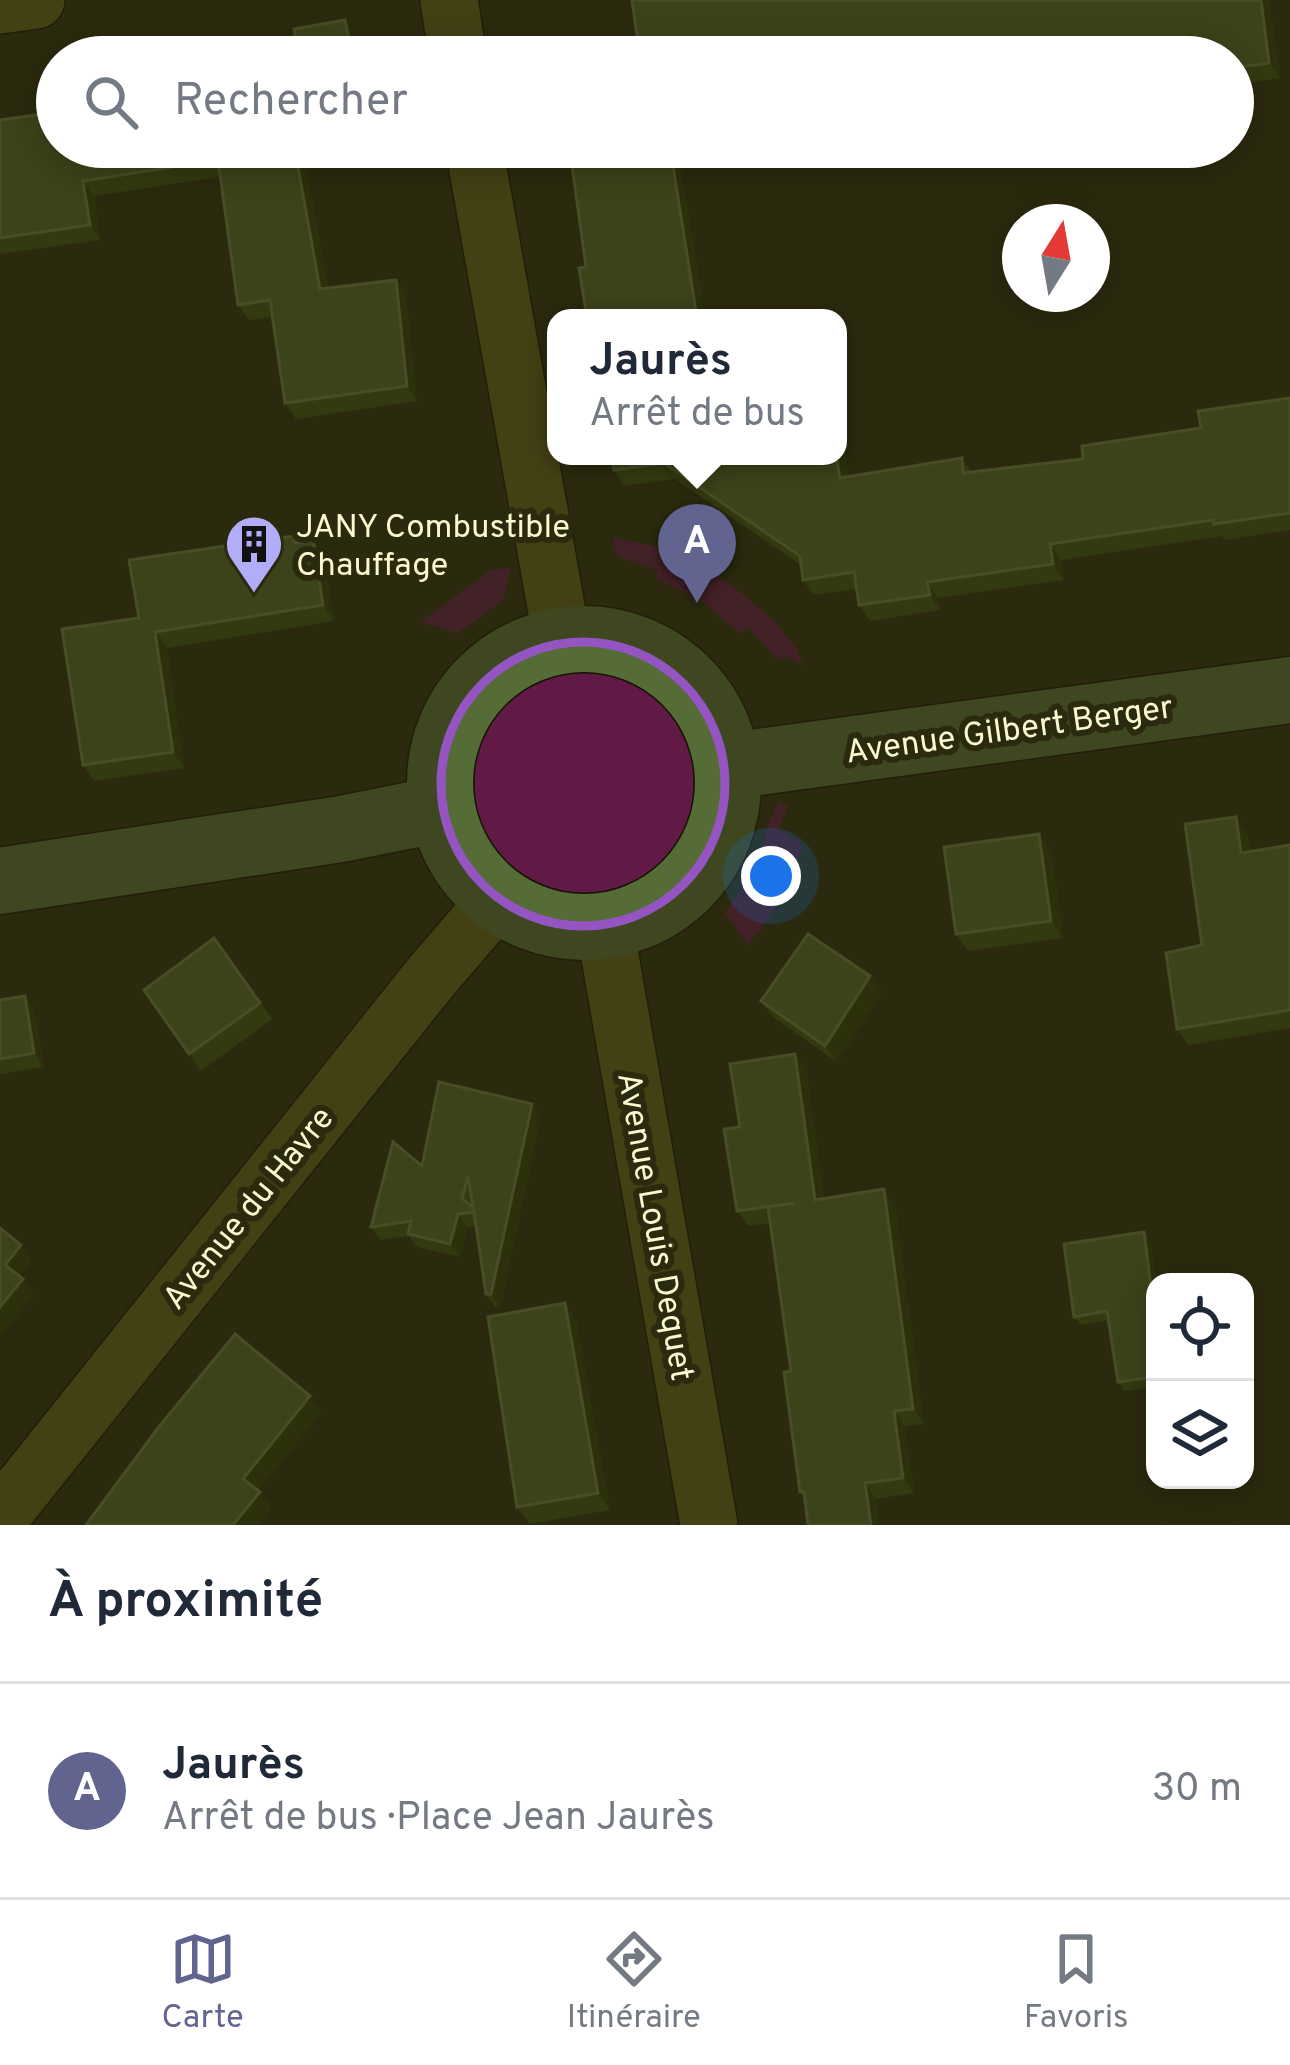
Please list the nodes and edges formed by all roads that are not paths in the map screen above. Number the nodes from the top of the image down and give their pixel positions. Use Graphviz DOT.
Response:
graph roads {
  1 [pos="36,0"];
  2 [pos="448,0"];
  3 [pos="0,5"];
  4 [pos="454,36"];
  5 [pos="478,168"];
  6 [pos="562,640"];
  7 [pos="1290,690"];
  8 [pos="729,766"];
  9 [pos="441,809"];
  10 [pos="0,881"];
  11 [pos="497,900"];
  12 [pos="605,928"];
  13 [pos="0,1517"];
  14 [pos="709,1525"];
  1 -- 3 [label="street"];
  2 -- 4 [label="street"];
  5 -- 6 [label="street"];
  6 -- 8 [label="street"];
  6 -- 9 [label="street"];
  7 -- 8 [label="street, Avenue Gilbert Berger"];
  8 -- 12 [label="street"];
  9 -- 10 [label="street"];
  9 -- 11 [label="street"];
  11 -- 12 [label="street"];
  11 -- 13 [label="street, Avenue du Havre"];
  12 -- 14 [label="street, Avenue Louis Dequet"];
}
